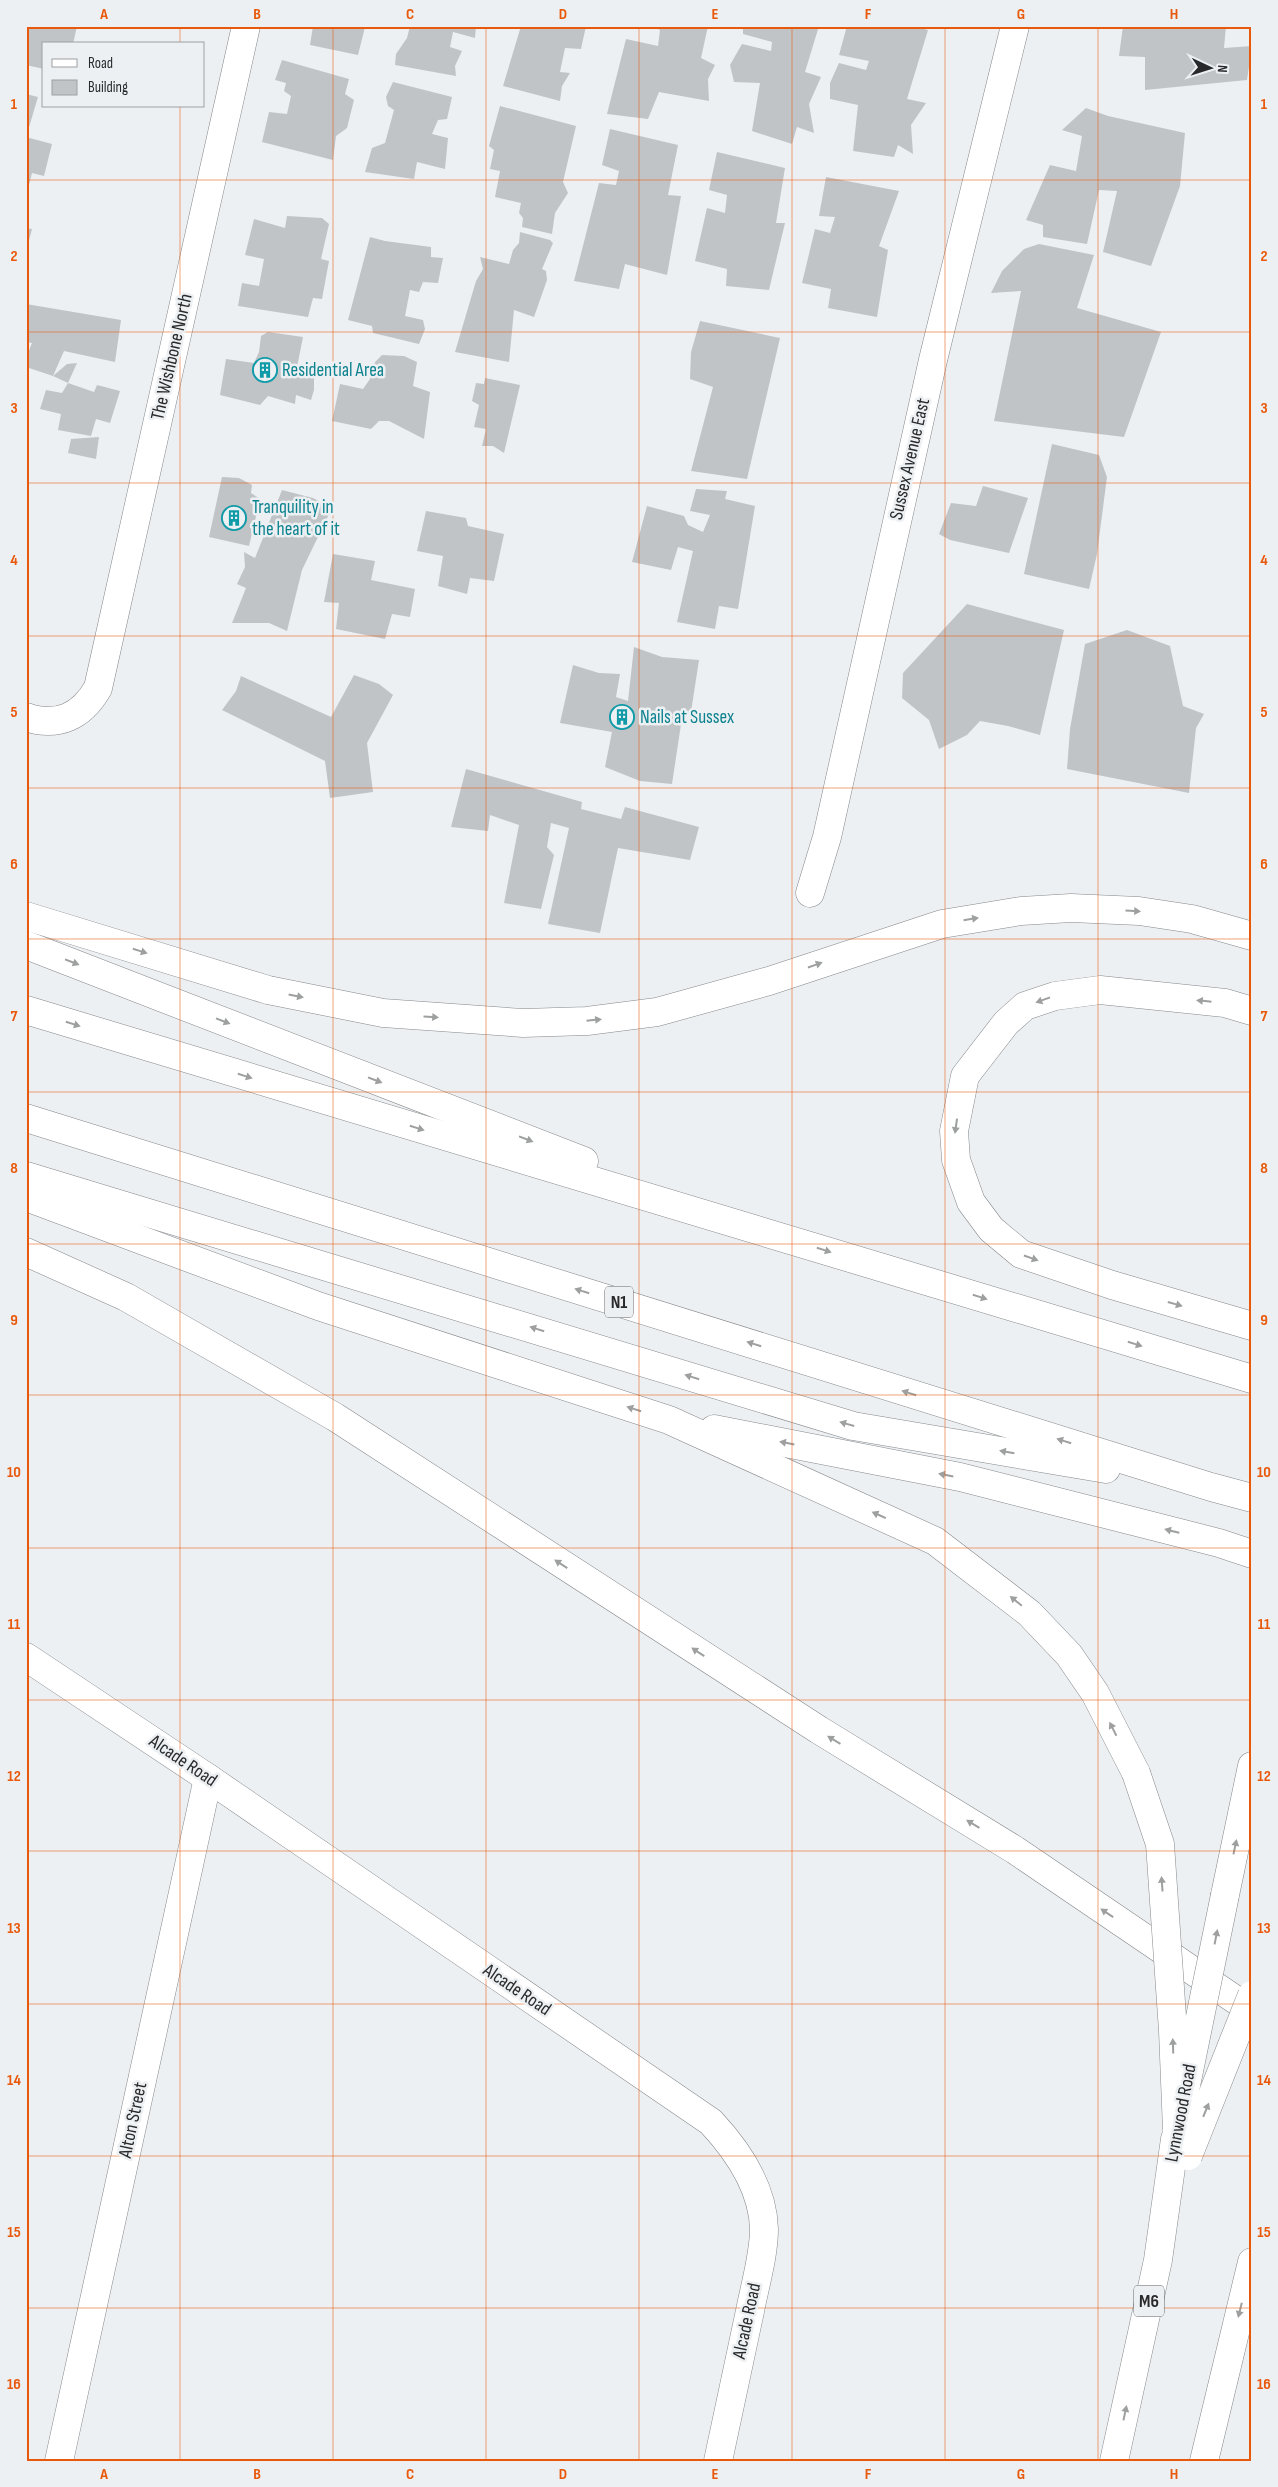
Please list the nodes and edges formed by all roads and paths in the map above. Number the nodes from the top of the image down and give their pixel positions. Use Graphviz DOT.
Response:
graph roads {
  1 [pos="246,26"];
  2 [pos="1015,26"];
  3 [pos="26,717"];
  4 [pos="810,893"];
  5 [pos="26,916"];
  6 [pos="1252,936"];
  7 [pos="26,945"];
  8 [pos="26,1010"];
  9 [pos="1252,1011"];
  10 [pos="26,1118"];
  11 [pos="26,1176"];
  12 [pos="26,1197"];
  13 [pos="777,1236"];
  14 [pos="26,1252"];
  15 [pos="1252,1326"];
  16 [pos="1252,1379"];
  17 [pos="669,1420"];
  18 [pos="1211,1487"];
  19 [pos="1252,1498"];
  20 [pos="1252,1554"];
  21 [pos="26,1657"];
  22 [pos="1252,1766"];
  23 [pos="208,1778"];
  24 [pos="1252,1995"];
  25 [pos="1252,2011"];
  26 [pos="1180,2142"];
  27 [pos="1252,2262"];
  28 [pos="58,2461"];
  29 [pos="718,2461"];
  30 [pos="1114,2461"];
  31 [pos="1204,2461"];
  1 -- 3 [label="main road, The Wishbone North"];
  2 -- 4 [label="main road, Sussex Avenue East"];
  5 -- 6 [label="main road, one-way"];
  7 -- 13 [label="main road, one-way"];
  8 -- 13 [label="main road, one-way"];
  9 -- 15 [label="main road, one-way"];
  18 -- 10 [label="main road, N1, one-way"];
  18 -- 11 [label="main road, one-way"];
  17 -- 12 [label="main road, one-way"];
  13 -- 16 [label="main road, one-way"];
  25 -- 14 [label="main road, one-way"];
  20 -- 17 [label="main road, one-way"];
  26 -- 17 [label="main road, one-way, bridge"];
  18 -- 19 [label="main road, N1"];
  21 -- 23 [label="main road, Alcade Road"];
  26 -- 22 [label="main road, Lynnwood Road / M6, one-way, bridge"];
  23 -- 28 [label="main road, Alton Street"];
  23 -- 29 [label="main road, Alcade Road"];
  26 -- 24 [label="main road, one-way, bridge"];
  30 -- 26 [label="main road, Lynnwood Road / M6, one-way"];
  27 -- 31 [label="main road, one-way"];
}
